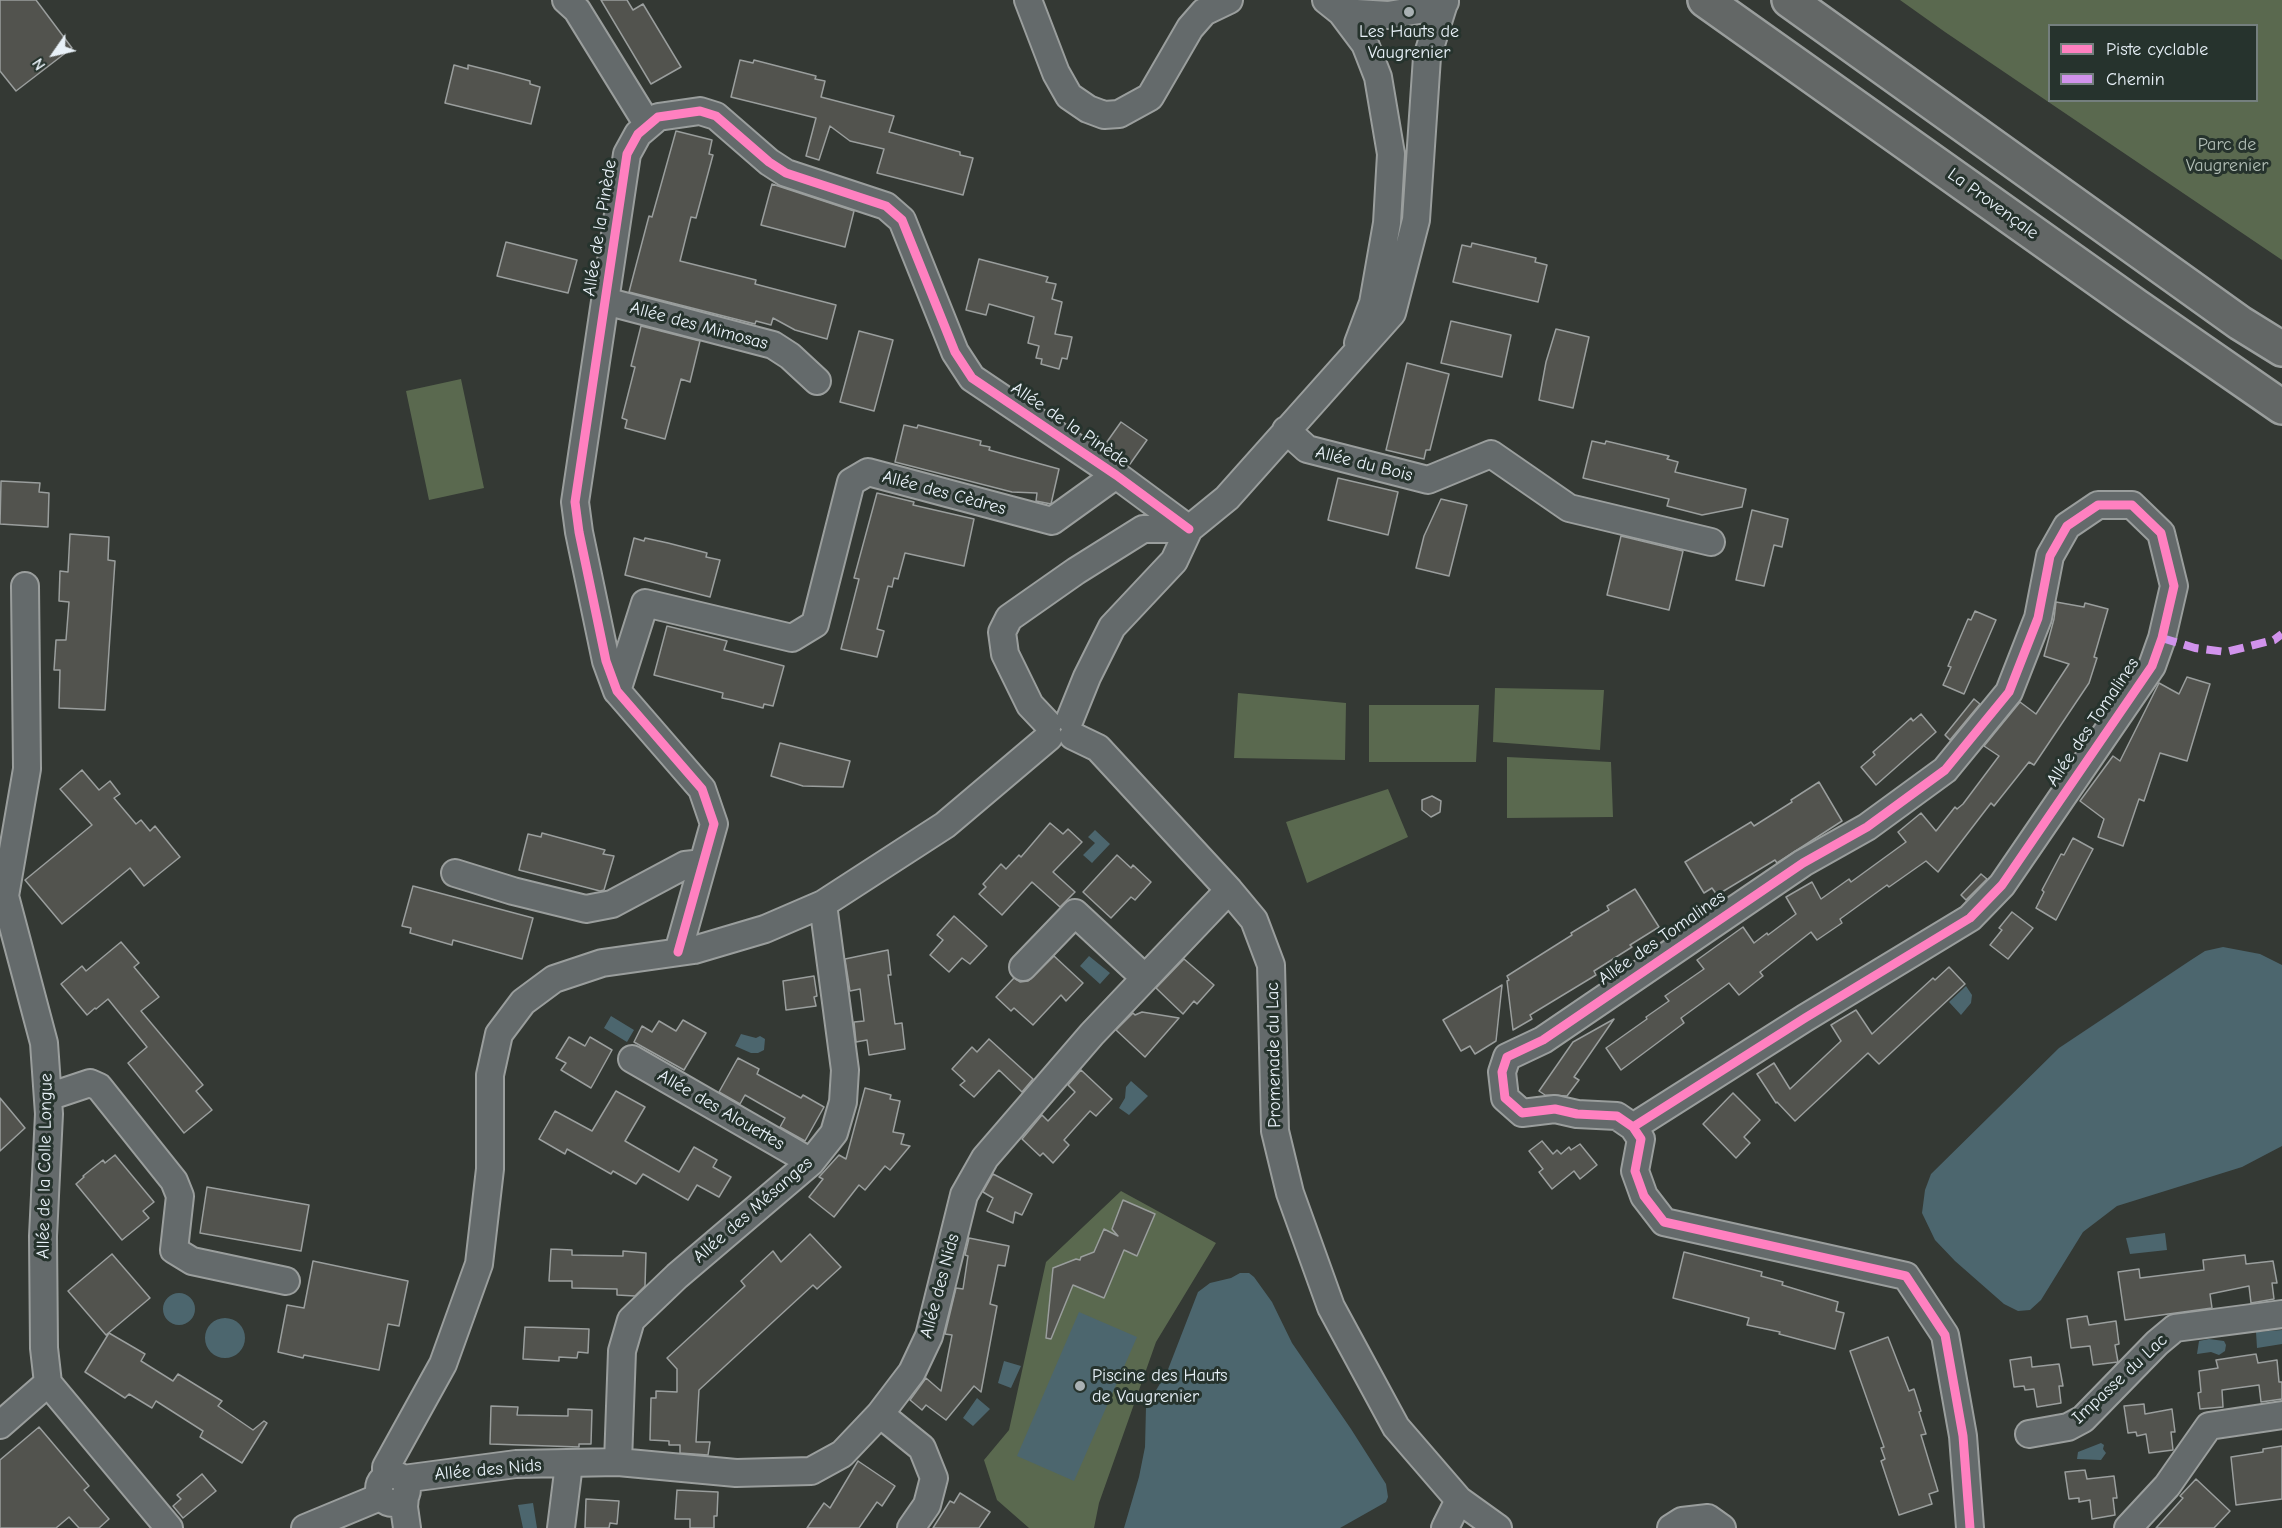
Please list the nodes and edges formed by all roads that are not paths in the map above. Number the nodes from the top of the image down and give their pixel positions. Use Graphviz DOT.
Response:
graph roads {
  1 [pos="566,0"];
  2 [pos="1028,0"];
  3 [pos="1229,0"];
  4 [pos="1382,0"];
  5 [pos="1789,0"];
  6 [pos="1447,1"];
  7 [pos="1708,3"];
  8 [pos="1333,6"];
  9 [pos="648,125"];
  10 [pos="605,302"];
  11 [pos="2282,349"];
  12 [pos="1353,357"];
  13 [pos="817,381"];
  14 [pos="2282,407"];
  15 [pos="1287,430"];
  16 [pos="1116,475"];
  17 [pos="1189,529"];
  18 [pos="1711,542"];
  19 [pos="25,586"];
  20 [pos="617,691"];
  21 [pos="1060,729"];
  22 [pos="703,863"];
  23 [pos="455,873"];
  24 [pos="1229,890"];
  25 [pos="823,904"];
  26 [pos="678,952"];
  27 [pos="1023,967"];
  28 [pos="1144,978"];
  29 [pos="632,1059"];
  30 [pos="48,1097"];
  31 [pos="1633,1127"];
  32 [pos="811,1162"];
  33 [pos="286,1281"];
  34 [pos="2282,1314"];
  35 [pos="48,1383"];
  36 [pos="880,1414"];
  37 [pos="2282,1415"];
  38 [pos="0,1425"];
  39 [pos="2029,1434"];
  40 [pos="618,1462"];
  41 [pos="569,1464"];
  42 [pos="394,1487"];
  43 [pos="1460,1500"];
  44 [pos="169,1528"];
  45 [pos="305,1528"];
  46 [pos="408,1528"];
  47 [pos="561,1528"];
  48 [pos="911,1528"];
  49 [pos="1444,1528"];
  50 [pos="1498,1528"];
  51 [pos="1671,1528"];
  52 [pos="1722,1528"];
  53 [pos="1970,1528"];
  54 [pos="2128,1528"];
  1 -- 9 [label="street"];
  2 -- 3 [label="street"];
  4 -- 8 [label="street"];
  5 -- 11 [label="highway"];
  6 -- 8 [label="street"];
  6 -- 12 [label="street"];
  7 -- 14 [label="highway, La Provençale"];
  8 -- 12 [label="street"];
  9 -- 10 [label="street, Allée de la Pinède"];
  9 -- 16 [label="street, Allée de la Pinède"];
  10 -- 13 [label="street, Allée des Mimosas"];
  10 -- 20 [label="street, Allée de la Pinède"];
  12 -- 15 [label="street"];
  15 -- 17 [label="street"];
  15 -- 18 [label="street, Allée du Bois"];
  16 -- 17 [label="street, Allée de la Pinède"];
  16 -- 20 [label="street, Allée des Cèdres"];
  17 -- 21 [label="street"];
  17 -- 21 [label="street"];
  19 -- 30 [label="street, Allée de la Colle Longue"];
  20 -- 22 [label="street, Allée de la Pinède"];
  21 -- 24 [label="street, Promenade du Lac"];
  21 -- 25 [label="street"];
  22 -- 23 [label="street"];
  22 -- 26 [label="street, Allée de la Pinède"];
  24 -- 28 [label="street, Allée des Nids"];
  24 -- 43 [label="street, Promenade du Lac"];
  25 -- 26 [label="street"];
  25 -- 32 [label="street, Allée des Mésanges"];
  26 -- 42 [label="street"];
  27 -- 28 [label="street"];
  28 -- 36 [label="street, Allée des Nids"];
  29 -- 32 [label="street, Allée des Alouettes"];
  30 -- 33 [label="street"];
  30 -- 35 [label="street, Allée de la Colle Longue"];
  31 -- 31 [label="street, Allée des Tomalines"];
  31 -- 53 [label="street"];
  32 -- 40 [label="street, Allée des Mésanges"];
  34 -- 39 [label="street, Impasse du Lac"];
  35 -- 38 [label="street"];
  35 -- 44 [label="street"];
  36 -- 40 [label="street, Allée des Nids"];
  36 -- 48 [label="street"];
  37 -- 54 [label="street"];
  40 -- 41 [label="street, Allée des Nids"];
  41 -- 42 [label="street, Allée des Nids"];
  41 -- 47 [label="street"];
  42 -- 45 [label="street, Allée des Nids"];
  42 -- 46 [label="street"];
  43 -- 49 [label="street"];
  43 -- 50 [label="street, Promenade du Lac"];
  51 -- 52 [label="street"];
}
